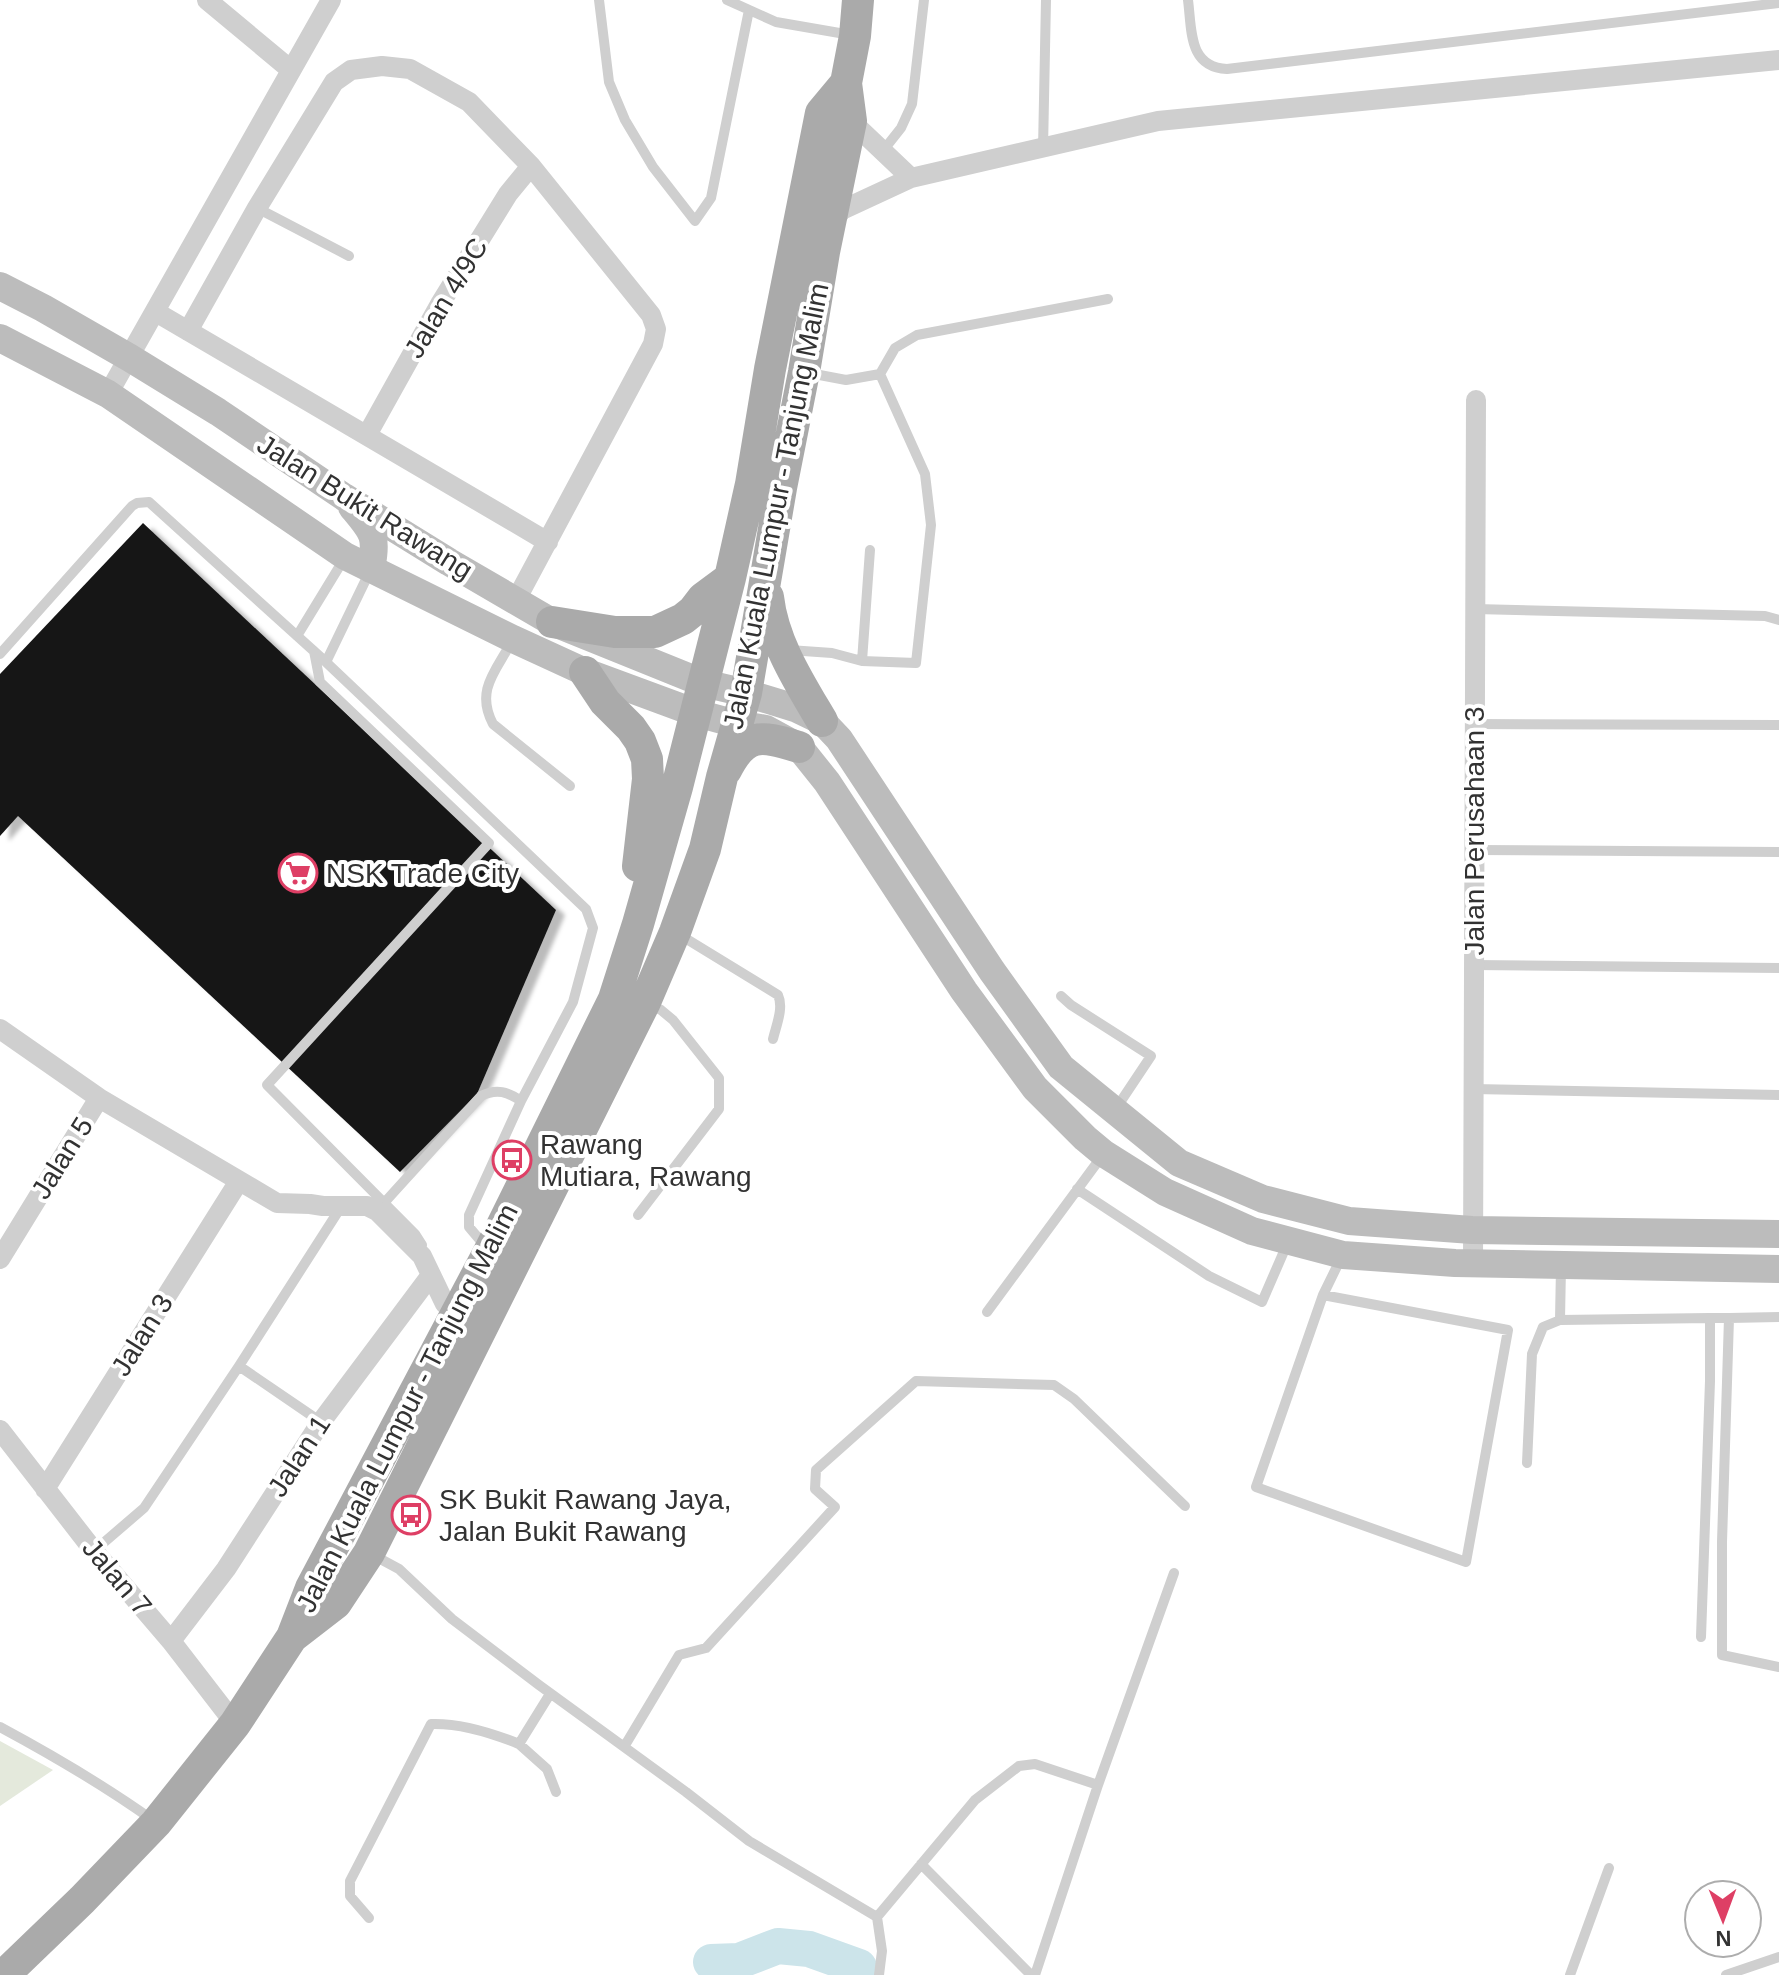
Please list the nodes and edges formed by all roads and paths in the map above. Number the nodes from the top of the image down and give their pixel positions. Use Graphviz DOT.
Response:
graph roads {
  1 [pos="207,0"];
  2 [pos="331,0"];
  3 [pos="599,0"];
  4 [pos="727,0"];
  5 [pos="858,0"];
  6 [pos="924,0"];
  7 [pos="1046,0"];
  8 [pos="1188,0"];
  9 [pos="1779,3"];
  10 [pos="749,10"];
  11 [pos="855,36"];
  12 [pos="1779,60"];
  13 [pos="291,70"];
  14 [pos="846,83"];
  15 [pos="851,121"];
  16 [pos="1043,149"];
  17 [pos="882,152"];
  18 [pos="531,166"];
  19 [pos="911,178"];
  20 [pos="257,208"];
  21 [pos="830,224"];
  22 [pos="349,256"];
  23 [pos="0,286"];
  24 [pos="1108,299"];
  25 [pos="156,312"];
  26 [pos="188,331"];
  27 [pos="0,338"];
  28 [pos="130,358"];
  29 [pos="804,372"];
  30 [pos="880,374"];
  31 [pos="108,394"];
  32 [pos="1476,400"];
  33 [pos="367,435"];
  34 [pos="344,497"];
  35 [pos="548,542"];
  36 [pos="870,550"];
  37 [pos="345,556"];
  38 [pos="371,569"];
  39 [pos="730,578"];
  40 [pos="766,578"];
  41 [pos="516,600"];
  42 [pos="1475,609"];
  43 [pos="1779,620"];
  44 [pos="552,622"];
  45 [pos="297,636"];
  46 [pos="513,639"];
  47 [pos="783,650"];
  48 [pos="314,651"];
  49 [pos="0,654"];
  50 [pos="862,661"];
  51 [pos="326,662"];
  52 [pos="585,672"];
  53 [pos="746,693"];
  54 [pos="700,698"];
  55 [pos="822,721"];
  56 [pos="737,724"];
  57 [pos="1474,724"];
  58 [pos="1779,725"];
  59 [pos="799,747"];
  60 [pos="722,777"];
  61 [pos="570,786"];
  62 [pos="1474,850"];
  63 [pos="1779,852"];
  64 [pos="675,932"];
  65 [pos="1473,965"];
  66 [pos="1779,968"];
  67 [pos="1061,996"];
  68 [pos="629,1001"];
  69 [pos="1018,1008"];
  70 [pos="991,1028"];
  71 [pos="0,1029"];
  72 [pos="773,1039"];
  73 [pos="1473,1089"];
  74 [pos="1779,1095"];
  75 [pos="99,1098"];
  76 [pos="521,1101"];
  77 [pos="1114,1112"];
  78 [pos="1103,1153"];
  79 [pos="239,1181"];
  80 [pos="1077,1189"];
  81 [pos="384,1203"];
  82 [pos="341,1207"];
  83 [pos="638,1215"];
  84 [pos="1472,1230"];
  85 [pos="1779,1234"];
  86 [pos="1289,1241"];
  87 [pos="490,1250"];
  88 [pos="1343,1255"];
  89 [pos="0,1259"];
  90 [pos="1473,1263"];
  91 [pos="1561,1265"];
  92 [pos="1779,1269"];
  93 [pos="431,1275"];
  94 [pos="1323,1295"];
  95 [pos="443,1310"];
  96 [pos="987,1312"];
  97 [pos="1779,1317"];
  98 [pos="1710,1318"];
  99 [pos="1729,1318"];
  100 [pos="1560,1320"];
  101 [pos="431,1337"];
  102 [pos="425,1348"];
  103 [pos="239,1366"];
  104 [pos="407,1381"];
  105 [pos="321,1422"];
  106 [pos="0,1430"];
  107 [pos="394,1430"];
  108 [pos="1527,1463"];
  109 [pos="45,1489"];
  110 [pos="1185,1506"];
  111 [pos="94,1551"];
  112 [pos="369,1553"];
  113 [pos="1174,1573"];
  114 [pos="292,1637"];
  115 [pos="1701,1637"];
  116 [pos="171,1641"];
  117 [pos="1779,1667"];
  118 [pos="550,1694"];
  119 [pos="235,1724"];
  120 [pos="0,1727"];
  121 [pos="519,1744"];
  122 [pos="624,1747"];
  123 [pos="1098,1785"];
  124 [pos="556,1792"];
  125 [pos="156,1823"];
  126 [pos="921,1864"];
  127 [pos="1609,1868"];
  128 [pos="877,1917"];
  129 [pos="369,1918"];
  130 [pos="1779,1957"];
  131 [pos="4,1975"];
  132 [pos="879,1975"];
  133 [pos="1033,1975"];
  134 [pos="1570,1975"];
  135 [pos="1726,1975"];
  1 -- 13 [label="street"];
  2 -- 13 [label="street"];
  3 -- 10 [label="lane"];
  4 -- 10 [label="lane"];
  5 -- 11 [label="main road, Jalan Kuala Lumpur - Tanjung Malim"];
  6 -- 17 [label="lane"];
  7 -- 16 [label="lane"];
  8 -- 9 [label="lane"];
  10 -- 11 [label="lane"];
  11 -- 14 [label="main road, Jalan Kuala Lumpur - Tanjung Malim"];
  12 -- 16 [label="street"];
  13 -- 25 [label="street"];
  14 -- 15 [label="main road, Jalan Kuala Lumpur - Tanjung Malim"];
  14 -- 39 [label="main road, Jalan Kuala Lumpur - Tanjung Malim"];
  15 -- 17 [label="street"];
  15 -- 21 [label="main road, Jalan Kuala Lumpur - Tanjung Malim"];
  16 -- 19 [label="street"];
  17 -- 19 [label="street"];
  18 -- 20 [label="street"];
  18 -- 33 [label="street, Jalan 4/9C"];
  18 -- 35 [label="street"];
  19 -- 21 [label="street"];
  20 -- 22 [label="lane"];
  20 -- 26 [label="street"];
  21 -- 29 [label="main road, Jalan Kuala Lumpur - Tanjung Malim"];
  23 -- 28 [label="street, Jalan Bukit Rawang"];
  24 -- 30 [label="lane"];
  25 -- 26 [label="street"];
  25 -- 28 [label="street"];
  26 -- 33 [label="street"];
  27 -- 31 [label="street, Jalan Bukit Rawang"];
  28 -- 31 [label="street"];
  28 -- 34 [label="street, Jalan Bukit Rawang"];
  29 -- 30 [label="lane"];
  29 -- 40 [label="main road, Jalan Kuala Lumpur - Tanjung Malim"];
  30 -- 50 [label="lane"];
  31 -- 37 [label="street, Jalan Bukit Rawang"];
  32 -- 42 [label="street, Jalan Perusahaan 3"];
  33 -- 35 [label="street"];
  34 -- 38 [label="street"];
  34 -- 41 [label="street, Jalan Bukit Rawang"];
  35 -- 41 [label="street"];
  36 -- 50 [label="lane"];
  37 -- 38 [label="street, Jalan Bukit Rawang"];
  37 -- 45 [label="lane"];
  38 -- 46 [label="street, Jalan Bukit Rawang"];
  38 -- 51 [label="lane"];
  39 -- 44 [label="main road"];
  39 -- 54 [label="main road, Jalan Kuala Lumpur - Tanjung Malim"];
  40 -- 47 [label="main road"];
  40 -- 53 [label="main road, Jalan Kuala Lumpur - Tanjung Malim"];
  41 -- 44 [label="street, Jalan Bukit Rawang"];
  42 -- 43 [label="lane"];
  42 -- 57 [label="street, Jalan Perusahaan 3"];
  44 -- 54 [label="street, Jalan Bukit Rawang"];
  45 -- 48 [label="lane"];
  45 -- 49 [label="lane"];
  46 -- 52 [label="street, Jalan Bukit Rawang"];
  46 -- 61 [label="lane"];
  47 -- 50 [label="lane"];
  47 -- 55 [label="main road"];
  48 -- 51 [label="lane"];
  48 -- 81 [label="lane"];
  51 -- 76 [label="lane"];
  52 -- 54 [label="street, Jalan Bukit Rawang"];
  52 -- 68 [label="main road"];
  53 -- 54 [label="street, Jalan Bukit Rawang"];
  53 -- 55 [label="street, Jalan Bukit Rawang"];
  53 -- 56 [label="main road, Jalan Kuala Lumpur - Tanjung Malim"];
  54 -- 56 [label="street, Jalan Bukit Rawang"];
  54 -- 68 [label="main road, Jalan Kuala Lumpur - Tanjung Malim"];
  55 -- 69 [label="street"];
  56 -- 59 [label="street, Jalan Bukit Rawang"];
  56 -- 60 [label="main road, Jalan Kuala Lumpur - Tanjung Malim"];
  57 -- 58 [label="lane"];
  57 -- 62 [label="street, Jalan Perusahaan 3"];
  59 -- 60 [label="main road"];
  59 -- 70 [label="street"];
  60 -- 64 [label="main road, Jalan Kuala Lumpur - Tanjung Malim"];
  62 -- 63 [label="lane"];
  62 -- 65 [label="street, Jalan Perusahaan 3"];
  64 -- 68 [label="main road, Jalan Kuala Lumpur - Tanjung Malim"];
  64 -- 72 [label="lane"];
  65 -- 66 [label="lane"];
  65 -- 73 [label="street, Jalan Perusahaan 3"];
  67 -- 77 [label="lane"];
  68 -- 83 [label="lane"];
  68 -- 87 [label="main road, Jalan Kuala Lumpur - Tanjung Malim"];
  68 -- 112 [label="main road, Jalan Kuala Lumpur - Tanjung Malim"];
  69 -- 70 [label="street"];
  69 -- 77 [label="street"];
  70 -- 78 [label="street"];
  71 -- 75 [label="street"];
  73 -- 74 [label="lane"];
  73 -- 84 [label="street, Jalan Perusahaan 3"];
  75 -- 79 [label="street"];
  75 -- 89 [label="street, Jalan 5"];
  76 -- 81 [label="lane"];
  76 -- 87 [label="lane"];
  77 -- 84 [label="street"];
  78 -- 80 [label="lane"];
  78 -- 86 [label="street"];
  79 -- 82 [label="street"];
  79 -- 109 [label="street, Jalan 3"];
  80 -- 86 [label="lane"];
  80 -- 96 [label="lane"];
  81 -- 95 [label="lane"];
  82 -- 93 [label="street"];
  82 -- 103 [label="lane"];
  84 -- 85 [label="street"];
  84 -- 90 [label="street, Jalan Perusahaan 3"];
  86 -- 88 [label="street"];
  87 -- 107 [label="main road, Jalan Kuala Lumpur - Tanjung Malim"];
  88 -- 90 [label="street"];
  88 -- 94 [label="lane"];
  90 -- 91 [label="street"];
  91 -- 92 [label="street"];
  91 -- 100 [label="lane"];
  93 -- 95 [label="street"];
  93 -- 105 [label="street, Jalan 1"];
  94 -- 94 [label="lane"];
  97 -- 99 [label="lane"];
  98 -- 99 [label="lane"];
  98 -- 100 [label="lane"];
  98 -- 115 [label="lane"];
  99 -- 117 [label="lane"];
  100 -- 108 [label="lane"];
  101 -- 102 [label="lane"];
  103 -- 105 [label="lane"];
  103 -- 111 [label="lane"];
  104 -- 107 [label="lane"];
  105 -- 116 [label="street, Jalan 1"];
  106 -- 109 [label="street, Jalan 7"];
  107 -- 114 [label="main road, Jalan Kuala Lumpur - Tanjung Malim"];
  109 -- 111 [label="street, Jalan 7"];
  110 -- 122 [label="lane"];
  111 -- 116 [label="street, Jalan 7"];
  112 -- 114 [label="main road, Jalan Kuala Lumpur - Tanjung Malim"];
  112 -- 118 [label="lane"];
  113 -- 123 [label="lane"];
  114 -- 119 [label="main road, Jalan Kuala Lumpur - Tanjung Malim"];
  116 -- 119 [label="street, Jalan 7"];
  118 -- 121 [label="lane"];
  118 -- 122 [label="lane"];
  119 -- 125 [label="main road, Jalan Kuala Lumpur - Tanjung Malim"];
  120 -- 125 [label="lane"];
  121 -- 124 [label="lane"];
  121 -- 129 [label="lane"];
  122 -- 128 [label="lane"];
  123 -- 126 [label="lane"];
  123 -- 133 [label="lane"];
  125 -- 131 [label="main road, Jalan Kuala Lumpur - Tanjung Malim"];
  126 -- 128 [label="lane"];
  126 -- 133 [label="lane"];
  127 -- 134 [label="lane"];
  128 -- 132 [label="lane"];
  130 -- 135 [label="lane"];
}
